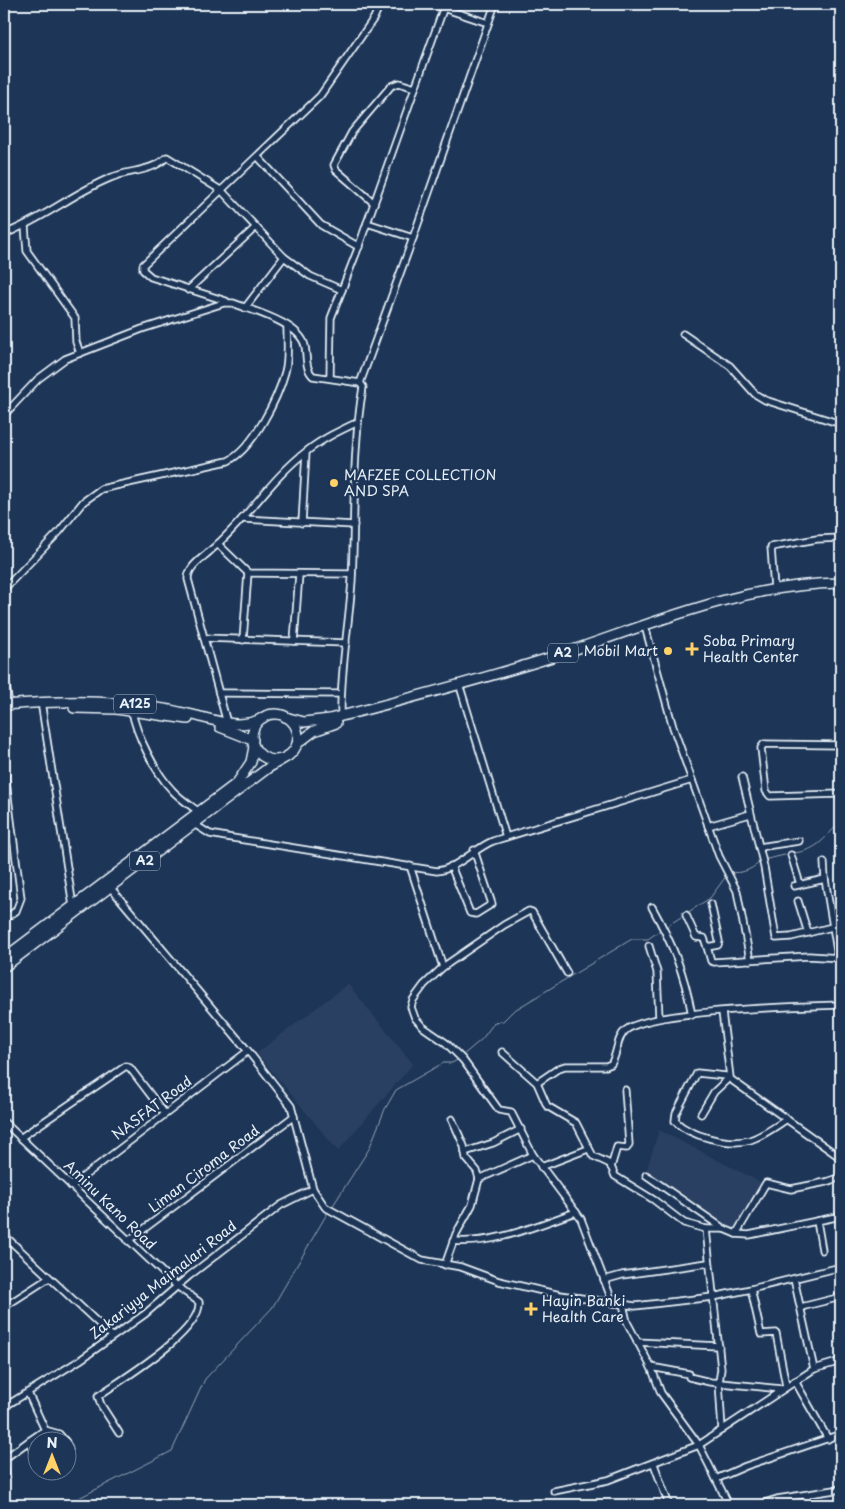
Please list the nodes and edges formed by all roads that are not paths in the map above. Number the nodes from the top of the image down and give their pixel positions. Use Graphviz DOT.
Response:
graph roads {
  1 [pos="380,4"];
  2 [pos="495,4"];
  3 [pos="444,6"];
  4 [pos="488,23"];
  5 [pos="415,88"];
  6 [pos="258,157"];
  7 [pos="222,191"];
  8 [pos="374,203"];
  9 [pos="367,224"];
  10 [pos="26,226"];
  11 [pos="256,227"];
  12 [pos="4,234"];
  13 [pos="413,238"];
  14 [pos="359,246"];
  15 [pos="284,257"];
  16 [pos="188,290"];
  17 [pos="342,290"];
  18 [pos="233,303"];
  19 [pos="245,308"];
  20 [pos="287,326"];
  21 [pos="682,334"];
  22 [pos="80,353"];
  23 [pos="330,378"];
  24 [pos="360,383"];
  25 [pos="4,416"];
  26 [pos="356,422"];
  27 [pos="841,424"];
  28 [pos="306,452"];
  29 [pos="242,519"];
  30 [pos="302,523"];
  31 [pos="354,525"];
  32 [pos="841,538"];
  33 [pos="218,544"];
  34 [pos="248,574"];
  35 [pos="299,574"];
  36 [pos="352,574"];
  37 [pos="841,583"];
  38 [pos="4,589"];
  39 [pos="774,589"];
  40 [pos="841,589"];
  41 [pos="646,630"];
  42 [pos="204,638"];
  43 [pos="243,640"];
  44 [pos="294,641"];
  45 [pos="346,643"];
  46 [pos="4,672"];
  47 [pos="461,690"];
  48 [pos="219,693"];
  49 [pos="341,694"];
  50 [pos="6,707"];
  51 [pos="42,708"];
  52 [pos="132,711"];
  53 [pos="341,716"];
  54 [pos="286,717"];
  55 [pos="263,718"];
  56 [pos="226,723"];
  57 [pos="254,744"];
  58 [pos="297,744"];
  59 [pos="841,744"];
  60 [pos="288,756"];
  61 [pos="4,766"];
  62 [pos="742,777"];
  63 [pos="692,780"];
  64 [pos="841,794"];
  65 [pos="199,812"];
  66 [pos="750,814"];
  67 [pos="194,824"];
  68 [pos="708,826"];
  69 [pos="506,837"];
  70 [pos="799,841"];
  71 [pos="759,846"];
  72 [pos="474,850"];
  73 [pos="790,855"];
  74 [pos="824,862"];
  75 [pos="410,866"];
  76 [pos="451,866"];
  77 [pos="825,879"];
  78 [pos="110,887"];
  79 [pos="798,901"];
  80 [pos="711,904"];
  81 [pos="73,906"];
  82 [pos="652,907"];
  83 [pos="686,915"];
  84 [pos="4,919"];
  85 [pos="832,927"];
  86 [pos="808,932"];
  87 [pos="841,945"];
  88 [pos="649,946"];
  89 [pos="707,947"];
  90 [pos="839,957"];
  91 [pos="4,958"];
  92 [pos="750,960"];
  93 [pos="4,967"];
  94 [pos="444,967"];
  95 [pos="567,973"];
  96 [pos="841,1005"];
  97 [pos="722,1012"];
  98 [pos="692,1015"];
  99 [pos="659,1018"];
  100 [pos="248,1051"];
  101 [pos="502,1052"];
  102 [pos="730,1077"];
  103 [pos="537,1083"];
  104 [pos="625,1090"];
  105 [pos="166,1114"];
  106 [pos="701,1114"];
  107 [pos="294,1116"];
  108 [pos="787,1118"];
  109 [pos="452,1119"];
  110 [pos="4,1122"];
  111 [pos="521,1129"];
  112 [pos="20,1138"];
  113 [pos="588,1149"];
  114 [pos="465,1152"];
  115 [pos="533,1156"];
  116 [pos="841,1158"];
  117 [pos="541,1166"];
  118 [pos="611,1167"];
  119 [pos="646,1176"];
  120 [pos="841,1177"];
  121 [pos="479,1179"];
  122 [pos="71,1186"];
  123 [pos="313,1189"];
  124 [pos="576,1212"];
  125 [pos="841,1216"];
  126 [pos="817,1221"];
  127 [pos="706,1229"];
  128 [pos="724,1229"];
  129 [pos="736,1234"];
  130 [pos="4,1235"];
  131 [pos="128,1241"];
  132 [pos="453,1241"];
  133 [pos="822,1250"];
  134 [pos="708,1263"];
  135 [pos="445,1265"];
  136 [pos="841,1266"];
  137 [pos="49,1278"];
  138 [pos="794,1279"];
  139 [pos="604,1280"];
  140 [pos="177,1286"];
  141 [pos="751,1290"];
  142 [pos="713,1297"];
  143 [pos="841,1297"];
  144 [pos="613,1303"];
  145 [pos="623,1304"];
  146 [pos="4,1307"];
  147 [pos="801,1307"];
  148 [pos="112,1336"];
  149 [pos="637,1342"];
  150 [pos="719,1346"];
  151 [pos="841,1361"];
  152 [pos="651,1367"];
  153 [pos="814,1369"];
  154 [pos="795,1381"];
  155 [pos="719,1382"];
  156 [pos="784,1388"];
  157 [pos="28,1393"];
  158 [pos="4,1407"];
  159 [pos="45,1430"];
  160 [pos="722,1430"];
  161 [pos="42,1432"];
  162 [pos="52,1432"];
  163 [pos="118,1433"];
  164 [pos="841,1434"];
  165 [pos="828,1439"];
  166 [pos="28,1442"];
  167 [pos="699,1445"];
  168 [pos="4,1460"];
  169 [pos="654,1464"];
  170 [pos="6,1478"];
  171 [pos="716,1479"];
  172 [pos="841,1489"];
  173 [pos="554,1491"];
  174 [pos="807,1495"];
  175 [pos="778,1502"];
  176 [pos="669,1505"];
  177 [pos="729,1505"];
  178 [pos="758,1505"];
  179 [pos="808,1505"];
  1 -- 6 [label="street"];
  2 -- 4 [label="street"];
  3 -- 4 [label="street"];
  3 -- 5 [label="street"];
  4 -- 13 [label="street"];
  5 -- 8 [label="street"];
  5 -- 8 [label="street"];
  6 -- 7 [label="street"];
  6 -- 14 [label="street"];
  7 -- 10 [label="street"];
  7 -- 11 [label="street"];
  7 -- 16 [label="street"];
  8 -- 9 [label="street"];
  9 -- 13 [label="street"];
  9 -- 14 [label="street"];
  10 -- 12 [label="street"];
  10 -- 22 [label="street"];
  11 -- 15 [label="street"];
  11 -- 16 [label="street"];
  13 -- 24 [label="street"];
  14 -- 17 [label="street"];
  15 -- 17 [label="street"];
  15 -- 19 [label="street"];
  16 -- 18 [label="street"];
  17 -- 23 [label="street"];
  18 -- 19 [label="street"];
  18 -- 22 [label="street"];
  19 -- 20 [label="street"];
  20 -- 23 [label="street"];
  20 -- 38 [label="street"];
  21 -- 27 [label="street"];
  22 -- 25 [label="street"];
  23 -- 24 [label="street"];
  24 -- 26 [label="street"];
  26 -- 28 [label="street"];
  26 -- 31 [label="street"];
  28 -- 29 [label="street"];
  28 -- 30 [label="street"];
  29 -- 30 [label="street"];
  29 -- 33 [label="street"];
  30 -- 31 [label="street"];
  31 -- 36 [label="street"];
  32 -- 39 [label="street"];
  33 -- 34 [label="street"];
  33 -- 42 [label="street"];
  34 -- 35 [label="street"];
  34 -- 43 [label="street"];
  35 -- 36 [label="street"];
  35 -- 44 [label="street"];
  36 -- 45 [label="street"];
  37 -- 39 [label="highway, A2"];
  39 -- 53 [label="highway, A2"];
  40 -- 41 [label="highway, A2"];
  41 -- 47 [label="highway, A2"];
  41 -- 63 [label="street"];
  42 -- 43 [label="street"];
  42 -- 48 [label="street"];
  43 -- 44 [label="street"];
  44 -- 45 [label="street"];
  45 -- 49 [label="street"];
  46 -- 50 [label="street"];
  47 -- 58 [label="highway, A2"];
  47 -- 69 [label="street"];
  48 -- 49 [label="street"];
  48 -- 56 [label="street"];
  49 -- 53 [label="street"];
  50 -- 51 [label="highway, A125"];
  50 -- 56 [label="highway, A125"];
  51 -- 52 [label="highway, A125"];
  51 -- 81 [label="street"];
  52 -- 57 [label="highway, A125"];
  52 -- 65 [label="street"];
  53 -- 54 [label="highway, A2"];
  54 -- 55 [label="highway"];
  54 -- 58 [label="highway"];
  55 -- 56 [label="highway, A125"];
  55 -- 57 [label="highway"];
  57 -- 60 [label="highway"];
  57 -- 65 [label="highway, A2"];
  58 -- 60 [label="highway"];
  59 -- 64 [label="street"];
  60 -- 67 [label="highway, A2"];
  61 -- 84 [label="street"];
  62 -- 66 [label="street"];
  63 -- 68 [label="street"];
  63 -- 69 [label="street"];
  65 -- 81 [label="highway, A2"];
  66 -- 68 [label="street"];
  66 -- 71 [label="street"];
  67 -- 75 [label="street"];
  67 -- 78 [label="highway, A2"];
  68 -- 92 [label="street"];
  69 -- 72 [label="street"];
  70 -- 71 [label="street"];
  71 -- 86 [label="street"];
  72 -- 76 [label="street"];
  72 -- 76 [label="street"];
  73 -- 77 [label="street"];
  74 -- 77 [label="street"];
  75 -- 76 [label="street"];
  75 -- 94 [label="street"];
  77 -- 85 [label="street"];
  78 -- 93 [label="highway, A2"];
  78 -- 100 [label="street"];
  79 -- 86 [label="street"];
  80 -- 89 [label="street"];
  81 -- 91 [label="highway, A2"];
  82 -- 98 [label="street"];
  83 -- 89 [label="street"];
  85 -- 86 [label="street"];
  85 -- 90 [label="street"];
  87 -- 90 [label="street"];
  88 -- 99 [label="street"];
  89 -- 92 [label="street"];
  90 -- 92 [label="street"];
  90 -- 96 [label="street"];
  94 -- 95 [label="street"];
  94 -- 111 [label="street"];
  96 -- 97 [label="street"];
  97 -- 98 [label="street"];
  97 -- 102 [label="street"];
  98 -- 99 [label="street"];
  99 -- 103 [label="street"];
  100 -- 105 [label="street, NASFAT Road"];
  100 -- 107 [label="street"];
  101 -- 103 [label="street"];
  102 -- 106 [label="street"];
  102 -- 108 [label="street"];
  102 -- 108 [label="street"];
  103 -- 113 [label="street"];
  104 -- 118 [label="street"];
  105 -- 112 [label="street"];
  105 -- 122 [label="street, NASFAT Road"];
  107 -- 123 [label="street"];
  107 -- 131 [label="street, Liman Ciroma Road"];
  108 -- 116 [label="street"];
  109 -- 114 [label="street"];
  110 -- 112 [label="street, Aminu Kano Road"];
  111 -- 114 [label="street"];
  111 -- 115 [label="street"];
  112 -- 122 [label="street, Aminu Kano Road"];
  113 -- 117 [label="street"];
  113 -- 118 [label="street"];
  114 -- 121 [label="street"];
  115 -- 117 [label="street"];
  115 -- 121 [label="street"];
  117 -- 124 [label="street"];
  118 -- 127 [label="street"];
  119 -- 128 [label="street"];
  120 -- 129 [label="street"];
  121 -- 132 [label="street"];
  122 -- 131 [label="street, Aminu Kano Road"];
  123 -- 135 [label="street"];
  123 -- 140 [label="street, Zakariyya Maimalari Road"];
  124 -- 132 [label="street"];
  124 -- 139 [label="street"];
  125 -- 126 [label="street"];
  126 -- 129 [label="street"];
  126 -- 133 [label="street"];
  127 -- 128 [label="street"];
  127 -- 134 [label="street"];
  128 -- 129 [label="street"];
  130 -- 137 [label="street"];
  131 -- 140 [label="street, Aminu Kano Road"];
  132 -- 135 [label="street"];
  134 -- 139 [label="street"];
  134 -- 142 [label="street"];
  135 -- 144 [label="street"];
  136 -- 138 [label="street"];
  137 -- 146 [label="street"];
  137 -- 148 [label="street"];
  138 -- 141 [label="street"];
  138 -- 147 [label="street"];
  139 -- 144 [label="street"];
  140 -- 148 [label="street, Zakariyya Maimalari Road"];
  140 -- 163 [label="street, Aminu Kano Road"];
  141 -- 142 [label="street"];
  141 -- 156 [label="street"];
  142 -- 145 [label="street"];
  142 -- 150 [label="street"];
  143 -- 147 [label="street"];
  144 -- 145 [label="street"];
  145 -- 149 [label="street"];
  147 -- 153 [label="street"];
  148 -- 157 [label="street, Zakariyya Maimalari Road"];
  149 -- 150 [label="street"];
  149 -- 152 [label="street"];
  150 -- 155 [label="street"];
  151 -- 153 [label="street"];
  152 -- 155 [label="street"];
  152 -- 167 [label="street"];
  153 -- 154 [label="street"];
  154 -- 156 [label="street"];
  154 -- 165 [label="street"];
  155 -- 156 [label="street"];
  155 -- 160 [label="street"];
  156 -- 160 [label="street"];
  157 -- 158 [label="street, Zakariyya Maimalari Road"];
  157 -- 159 [label="street"];
  159 -- 161 [label="street"];
  159 -- 162 [label="street"];
  160 -- 167 [label="street"];
  164 -- 165 [label="street"];
  165 -- 171 [label="street"];
  166 -- 168 [label="street"];
  167 -- 169 [label="street"];
  167 -- 171 [label="street"];
  168 -- 170 [label="street"];
  169 -- 173 [label="street"];
  169 -- 176 [label="street"];
  171 -- 177 [label="street"];
  172 -- 174 [label="street"];
  174 -- 175 [label="street"];
  174 -- 179 [label="street"];
  175 -- 178 [label="street"];
}
